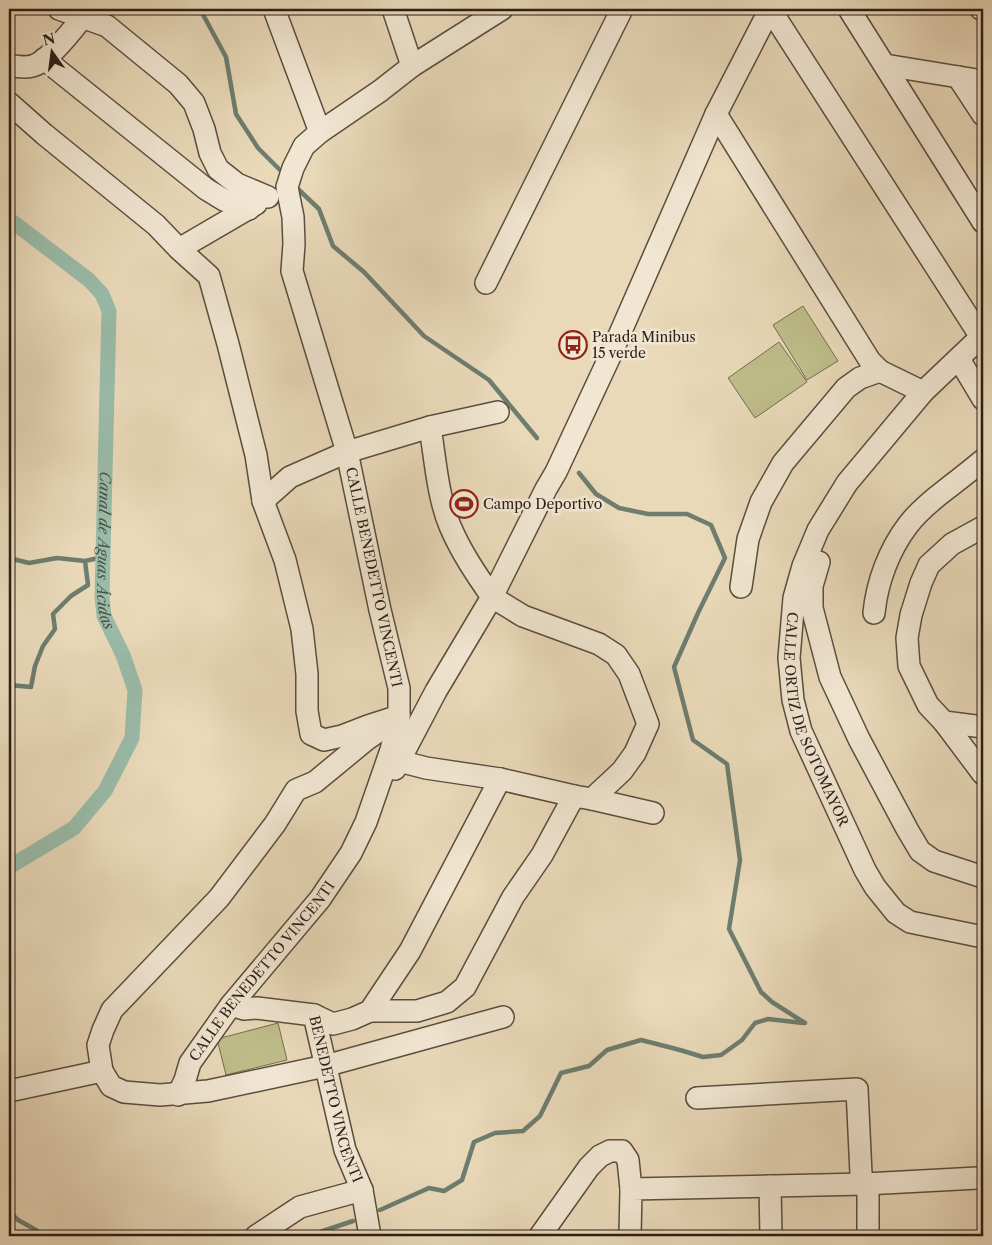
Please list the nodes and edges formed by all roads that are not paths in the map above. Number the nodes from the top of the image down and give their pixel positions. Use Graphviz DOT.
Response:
graph roads {
  1 [pos="59,9"];
  2 [pos="274,9"];
  3 [pos="393,9"];
  4 [pos="502,9"];
  5 [pos="622,9"];
  6 [pos="770,9"];
  7 [pos="849,9"];
  8 [pos="86,13"];
  9 [pos="44,59"];
  10 [pos="9,65"];
  11 [pos="885,65"];
  12 [pos="412,66"];
  13 [pos="958,77"];
  14 [pos="983,80"];
  15 [pos="9,103"];
  16 [pos="716,114"];
  17 [pos="983,115"];
  18 [pos="320,132"];
  19 [pos="287,187"];
  20 [pos="268,197"];
  21 [pos="248,209"];
  22 [pos="983,222"];
  23 [pos="178,249"];
  24 [pos="486,283"];
  25 [pos="982,336"];
  26 [pos="958,359"];
  27 [pos="880,372"];
  28 [pos="922,392"];
  29 [pos="983,399"];
  30 [pos="498,412"];
  31 [pos="430,427"];
  32 [pos="347,452"];
  33 [pos="983,460"];
  34 [pos="847,483"];
  35 [pos="263,501"];
  36 [pos="983,528"];
  37 [pos="741,587"];
  38 [pos="492,597"];
  39 [pos="874,613"];
  40 [pos="399,716"];
  41 [pos="944,722"];
  42 [pos="983,727"];
  43 [pos="391,767"];
  44 [pos="983,774"];
  45 [pos="500,779"];
  46 [pos="583,798"];
  47 [pos="653,813"];
  48 [pos="983,877"];
  49 [pos="983,937"];
  50 [pos="231,1005"];
  51 [pos="370,1011"];
  52 [pos="314,1015"];
  53 [pos="503,1017"];
  54 [pos="326,1066"];
  55 [pos="102,1070"];
  56 [pos="9,1091"];
  57 [pos="178,1094"];
  58 [pos="697,1098"];
  59 [pos="978,1178"];
  60 [pos="865,1184"];
  61 [pos="770,1186"];
  62 [pos="631,1189"];
  63 [pos="362,1190"];
  64 [pos="256,1236"];
  65 [pos="370,1236"];
  66 [pos="540,1236"];
  67 [pos="630,1236"];
  68 [pos="770,1236"];
  69 [pos="868,1236"];
  1 -- 8 [label="street"];
  2 -- 18 [label="street"];
  3 -- 12 [label="street"];
  4 -- 12 [label="street"];
  5 -- 24 [label="street"];
  6 -- 16 [label="street"];
  6 -- 25 [label="street"];
  7 -- 11 [label="street"];
  8 -- 9 [label="street"];
  8 -- 20 [label="street"];
  9 -- 10 [label="street"];
  9 -- 21 [label="street"];
  11 -- 13 [label="street"];
  11 -- 22 [label="street"];
  12 -- 18 [label="street"];
  13 -- 14 [label="street"];
  13 -- 17 [label="street"];
  15 -- 23 [label="street"];
  16 -- 27 [label="street"];
  16 -- 38 [label="street"];
  18 -- 19 [label="street"];
  19 -- 20 [label="street"];
  19 -- 32 [label="street, CALLE BENEDETTO VINCENTI"];
  20 -- 21 [label="street"];
  21 -- 23 [label="street"];
  23 -- 35 [label="street"];
  25 -- 26 [label="street, CALLE ORTIZ DE SOTOMAYOR"];
  26 -- 28 [label="street, CALLE ORTIZ DE SOTOMAYOR"];
  26 -- 29 [label="street"];
  27 -- 28 [label="street"];
  27 -- 37 [label="street"];
  28 -- 34 [label="street, CALLE ORTIZ DE SOTOMAYOR"];
  30 -- 31 [label="street"];
  31 -- 32 [label="street"];
  31 -- 38 [label="street"];
  32 -- 35 [label="street"];
  32 -- 40 [label="street, CALLE BENEDETTO VINCENTI"];
  33 -- 39 [label="street"];
  34 -- 48 [label="street"];
  34 -- 49 [label="street, CALLE ORTIZ DE SOTOMAYOR"];
  35 -- 40 [label="street"];
  36 -- 41 [label="street"];
  38 -- 43 [label="street"];
  38 -- 46 [label="street"];
  40 -- 43 [label="street, CALLE BENEDETTO VINCENTI"];
  40 -- 55 [label="street"];
  41 -- 42 [label="street"];
  41 -- 44 [label="street"];
  43 -- 45 [label="street"];
  43 -- 50 [label="street, CALLE BENEDETTO VINCENTI"];
  45 -- 46 [label="street"];
  45 -- 51 [label="street"];
  46 -- 47 [label="street"];
  46 -- 51 [label="street"];
  50 -- 52 [label="street, BENEDETTO VINCENTI"];
  50 -- 57 [label="street, CALLE BENEDETTO VINCENTI"];
  51 -- 52 [label="street"];
  52 -- 54 [label="street, BENEDETTO VINCENTI"];
  53 -- 54 [label="street"];
  54 -- 57 [label="street"];
  54 -- 63 [label="street, BENEDETTO VINCENTI"];
  55 -- 56 [label="street"];
  55 -- 57 [label="street"];
  58 -- 60 [label="street"];
  59 -- 60 [label="street"];
  60 -- 61 [label="street"];
  60 -- 69 [label="street"];
  61 -- 62 [label="street"];
  61 -- 68 [label="street"];
  62 -- 66 [label="street"];
  62 -- 67 [label="street"];
  63 -- 64 [label="street"];
  63 -- 65 [label="street, BENEDETTO VINCENTI"];
}
